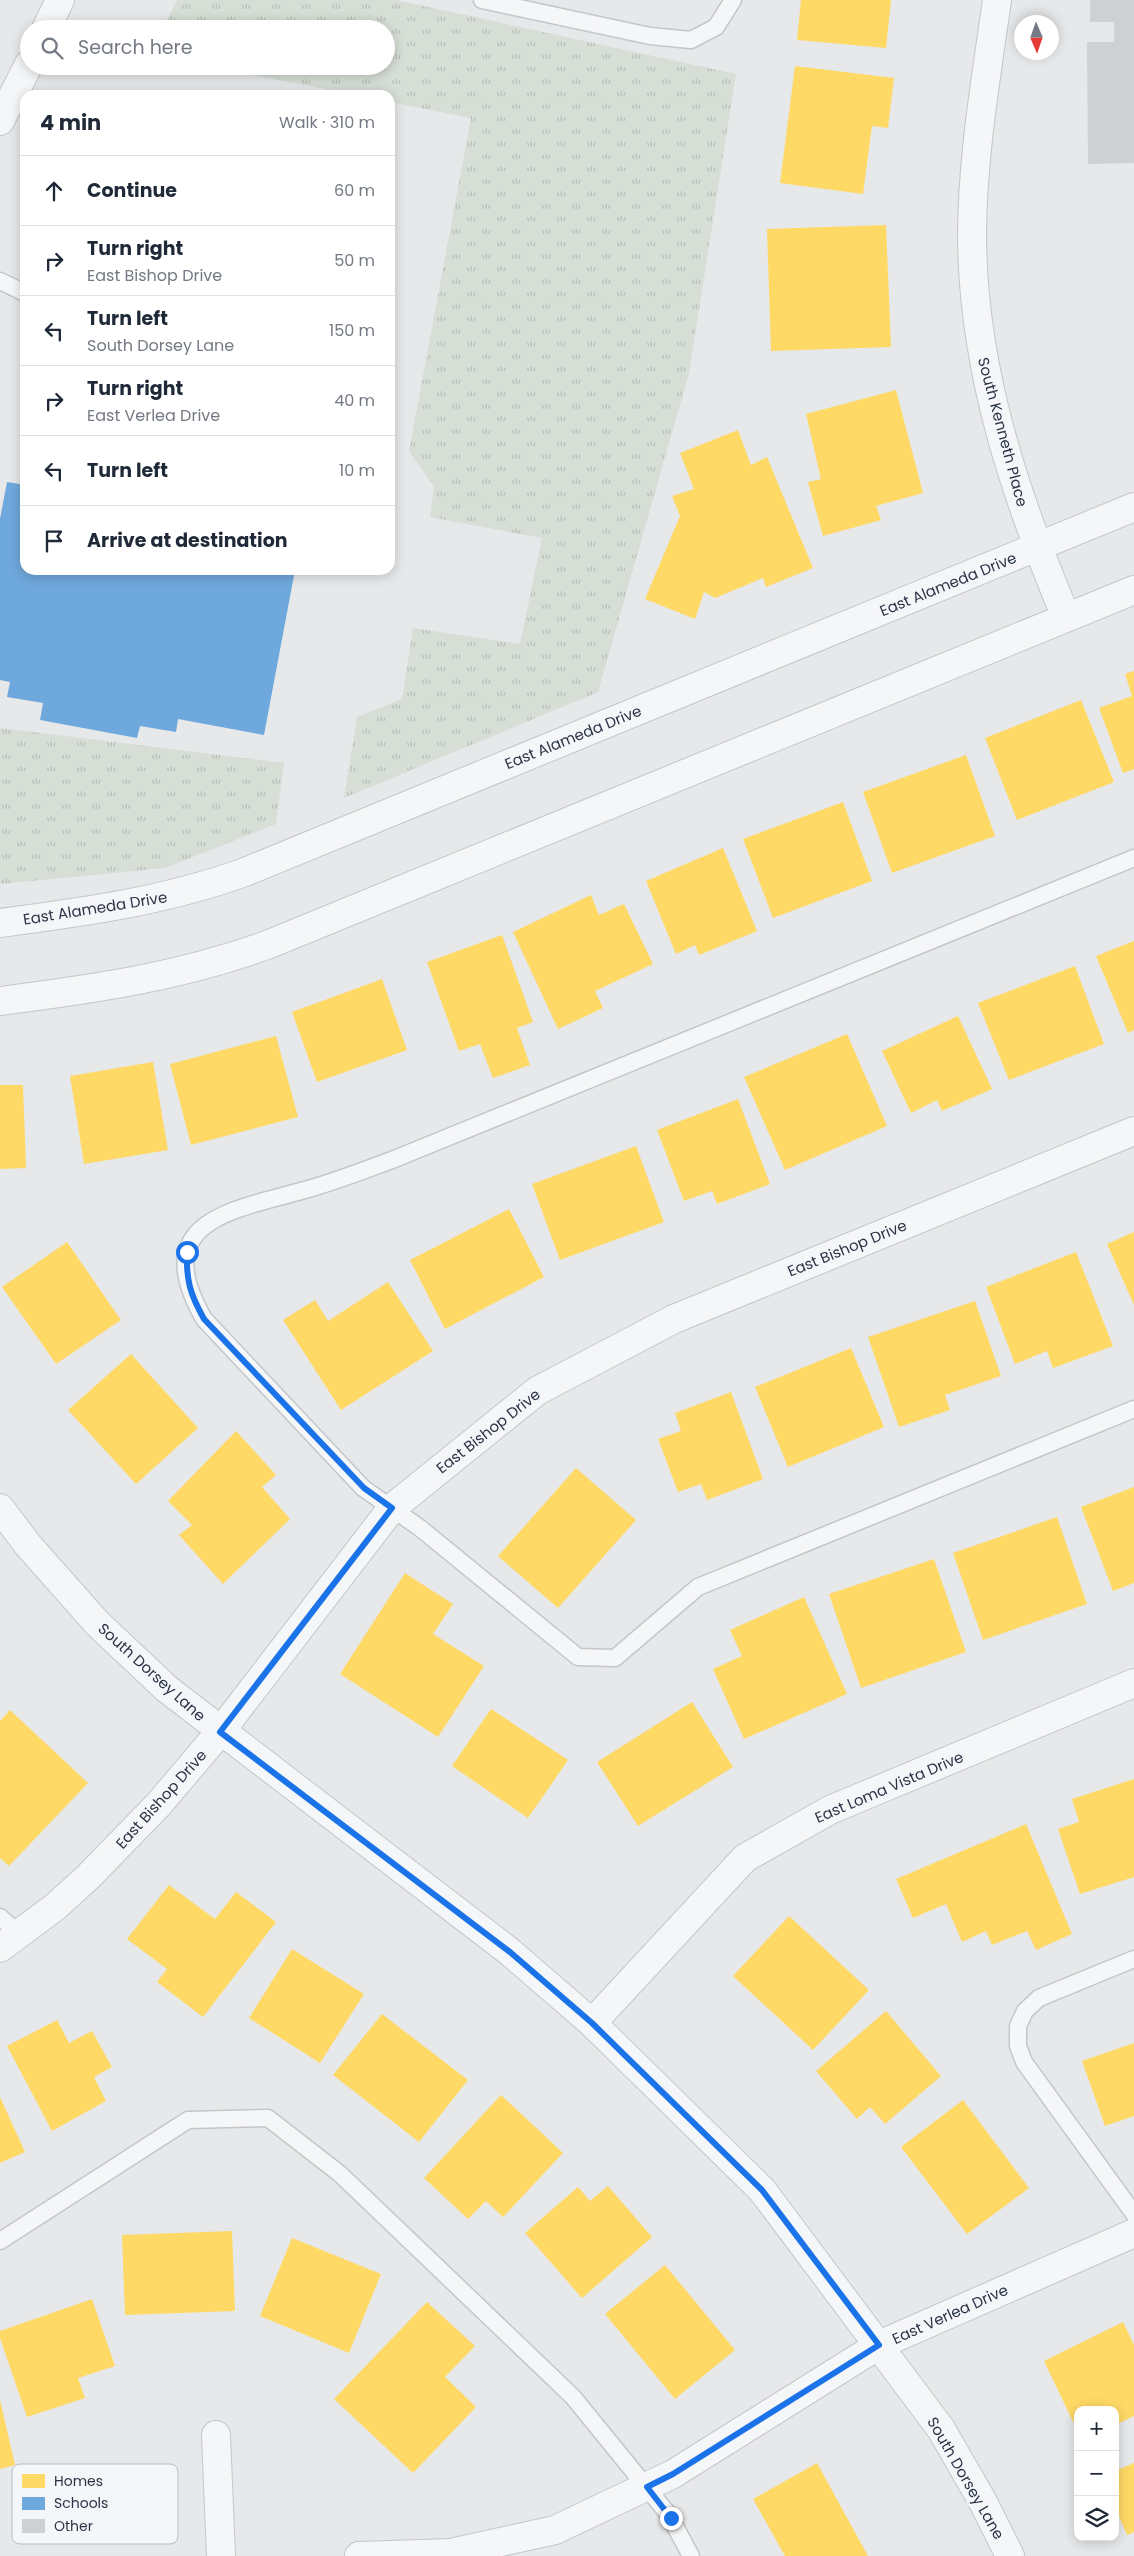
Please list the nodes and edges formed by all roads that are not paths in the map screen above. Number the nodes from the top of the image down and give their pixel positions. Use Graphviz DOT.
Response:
graph roads {
  1 [pos="60,0"];
  2 [pos="482,0"];
  3 [pos="733,0"];
  4 [pos="997,0"];
  5 [pos="50,20"];
  6 [pos="23,75"];
  7 [pos="0,121"];
  8 [pos="0,281"];
  9 [pos="20,291"];
  10 [pos="1134,507"];
  11 [pos="1037,547"];
  12 [pos="1134,590"];
  13 [pos="1066,617"];
  14 [pos="1134,858"];
  15 [pos="0,923"];
  16 [pos="0,1001"];
  17 [pos="1134,1131"];
  18 [pos="1134,1409"];
  19 [pos="0,1508"];
  20 [pos="392,1508"];
  21 [pos="1134,1683"];
  22 [pos="220,1732"];
  23 [pos="7,1933"];
  24 [pos="1134,1959"];
  25 [pos="592,2023"];
  26 [pos="1134,2214"];
  27 [pos="1134,2233"];
  28 [pos="0,2241"];
  29 [pos="879,2345"];
  30 [pos="216,2435"];
  31 [pos="647,2487"];
  32 [pos="451,2554"];
  33 [pos="221,2556"];
  34 [pos="359,2556"];
  35 [pos="691,2556"];
  36 [pos="1010,2556"];
  1 -- 5 [label="street"];
  2 -- 3 [label="lane"];
  4 -- 11 [label="street, South Kenneth Place"];
  6 -- 7 [label="street"];
  8 -- 9 [label="lane"];
  10 -- 11 [label="street, East Alameda Drive"];
  11 -- 13 [label="street, South Kenneth Place"];
  11 -- 15 [label="street, East Alameda Drive"];
  12 -- 13 [label="street"];
  13 -- 16 [label="street"];
  14 -- 20 [label="lane"];
  17 -- 20 [label="street, East Bishop Drive"];
  18 -- 20 [label="lane"];
  19 -- 22 [label="street, South Dorsey Lane"];
  20 -- 22 [label="street, East Bishop Drive"];
  21 -- 25 [label="street, East Loma Vista Drive"];
  22 -- 23 [label="street, East Bishop Drive"];
  22 -- 25 [label="street, South Dorsey Lane"];
  24 -- 26 [label="lane"];
  25 -- 29 [label="street, South Dorsey Lane"];
  27 -- 29 [label="street, East Verlea Drive"];
  28 -- 31 [label="lane"];
  29 -- 31 [label="street, East Verlea Drive"];
  29 -- 36 [label="street, South Dorsey Lane"];
  30 -- 33 [label="street"];
  31 -- 32 [label="street, East Verlea Drive"];
  31 -- 35 [label="lane"];
  32 -- 34 [label="street, East Verlea Drive"];
}
